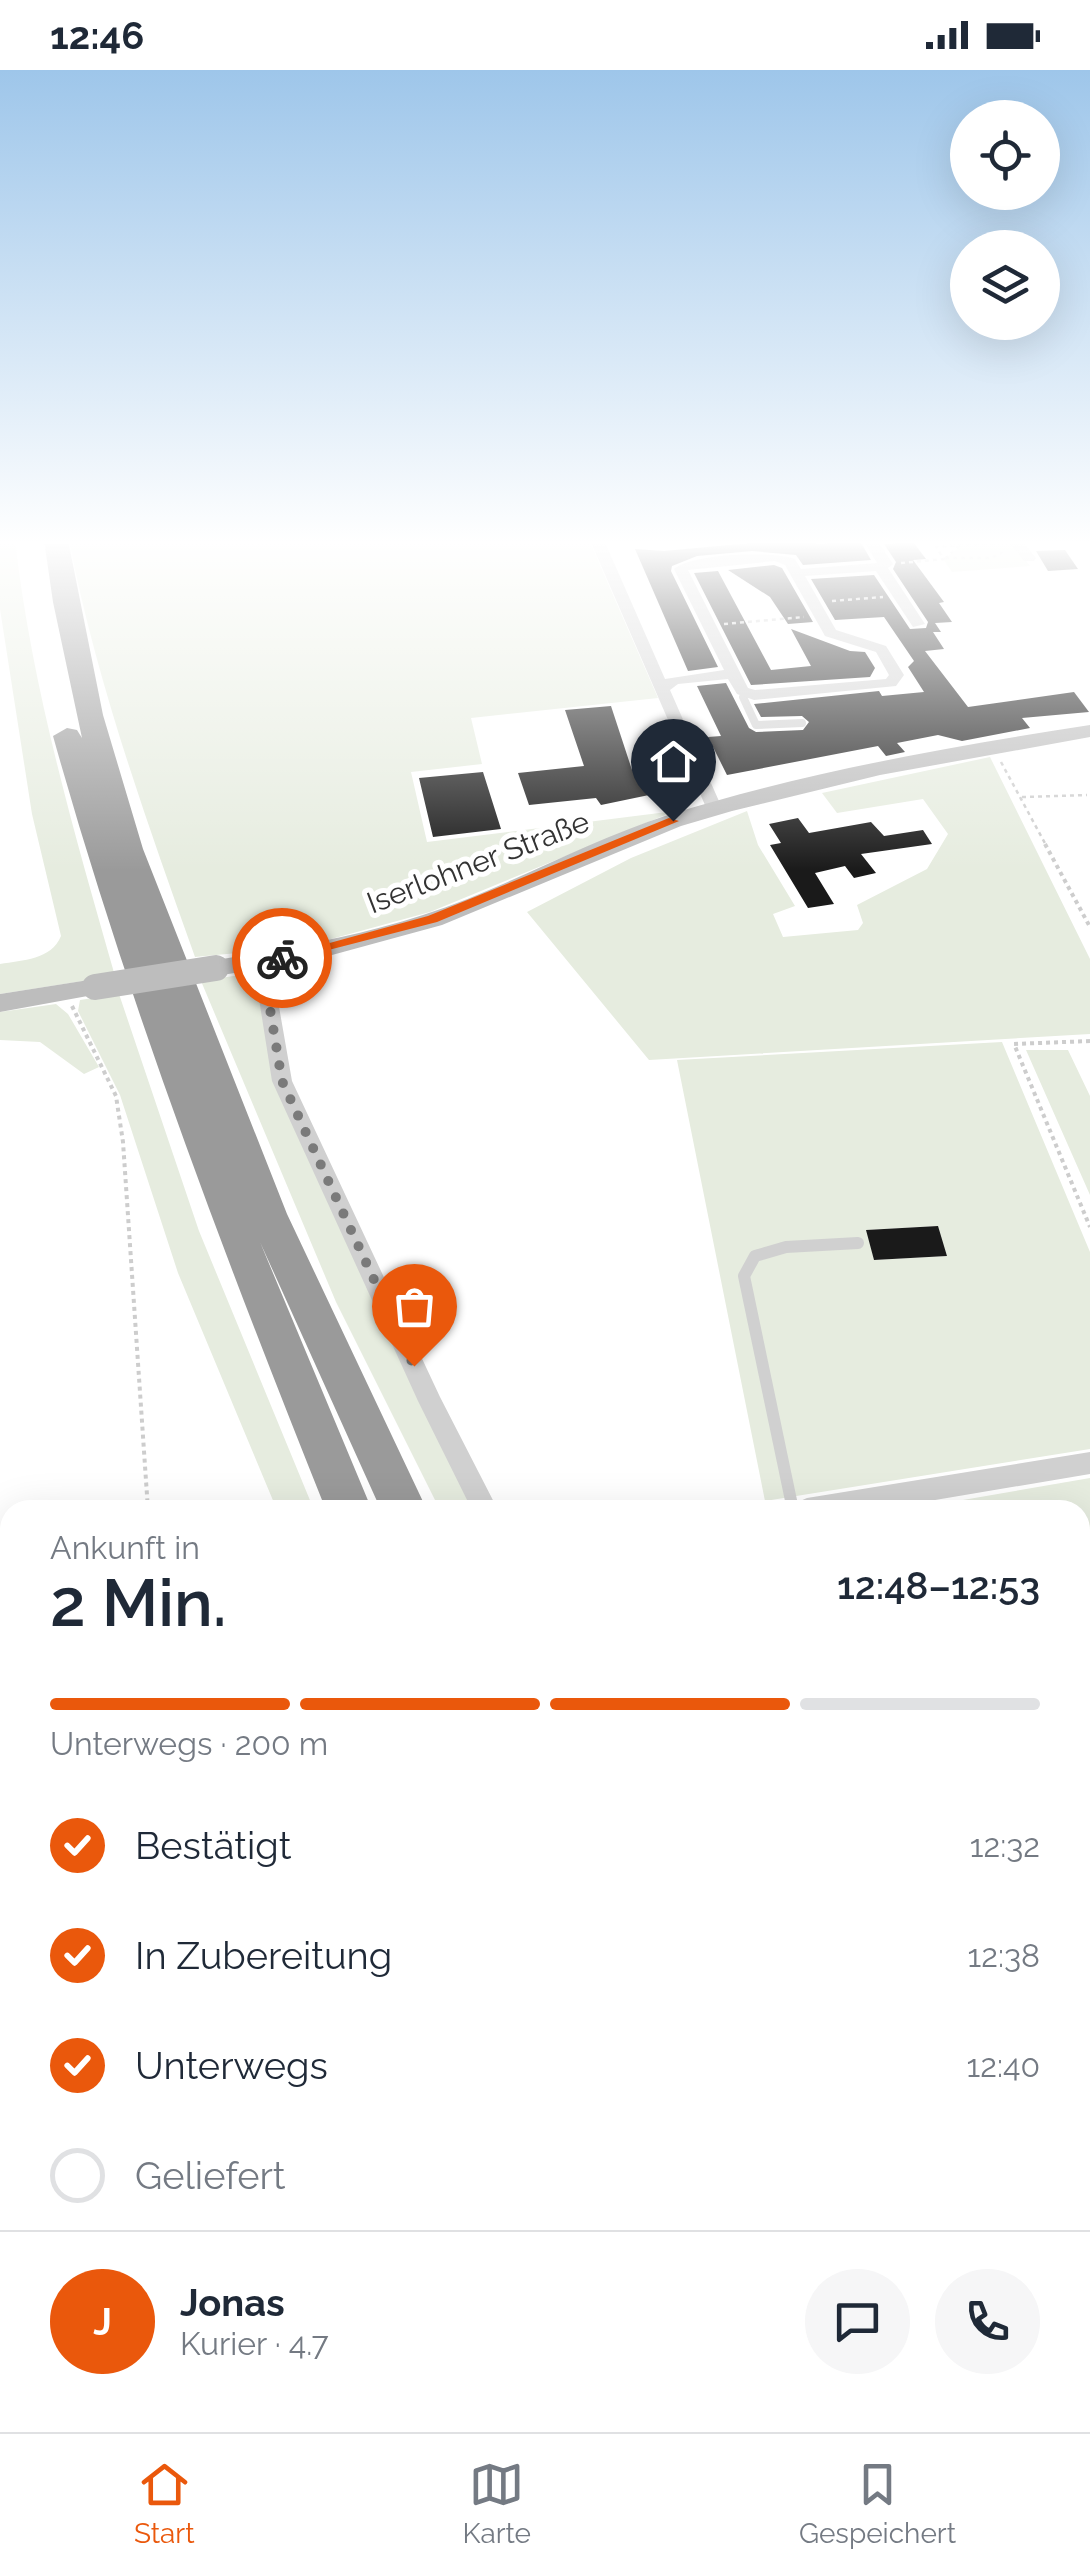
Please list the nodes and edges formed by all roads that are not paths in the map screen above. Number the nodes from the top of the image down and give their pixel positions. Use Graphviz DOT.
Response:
graph roads {
  1 [pos="50,650"];
  2 [pos="75,650"];
  3 [pos="644,650"];
  4 [pos="721,650"];
  5 [pos="882,650"];
  6 [pos="733,674"];
  7 [pos="661,689"];
  8 [pos="747,692"];
  9 [pos="802,723"];
  10 [pos="1090,731"];
  11 [pos="714,808"];
  12 [pos="262,961"];
  13 [pos="0,1003"];
  14 [pos="858,1244"];
  15 [pos="1090,1463"];
  16 [pos="345,1500"];
  17 [pos="399,1500"];
  18 [pos="480,1500"];
  19 [pos="791,1500"];
  20 [pos="867,1500"];
  1 -- 16 [label="highway"];
  2 -- 17 [label="highway"];
  3 -- 7 [label="street"];
  4 -- 6 [label="street"];
  5 -- 8 [label="street"];
  6 -- 7 [label="street"];
  6 -- 8 [label="street"];
  7 -- 11 [label="street"];
  8 -- 9 [label="lane"];
  10 -- 11 [label="main road, Iserlohner Straße"];
  11 -- 12 [label="main road, Iserlohner Straße"];
  12 -- 13 [label="main road, Iserlohner Straße, bridge"];
  12 -- 18 [label="street"];
  14 -- 19 [label="lane"];
  15 -- 20 [label="street"];
}
